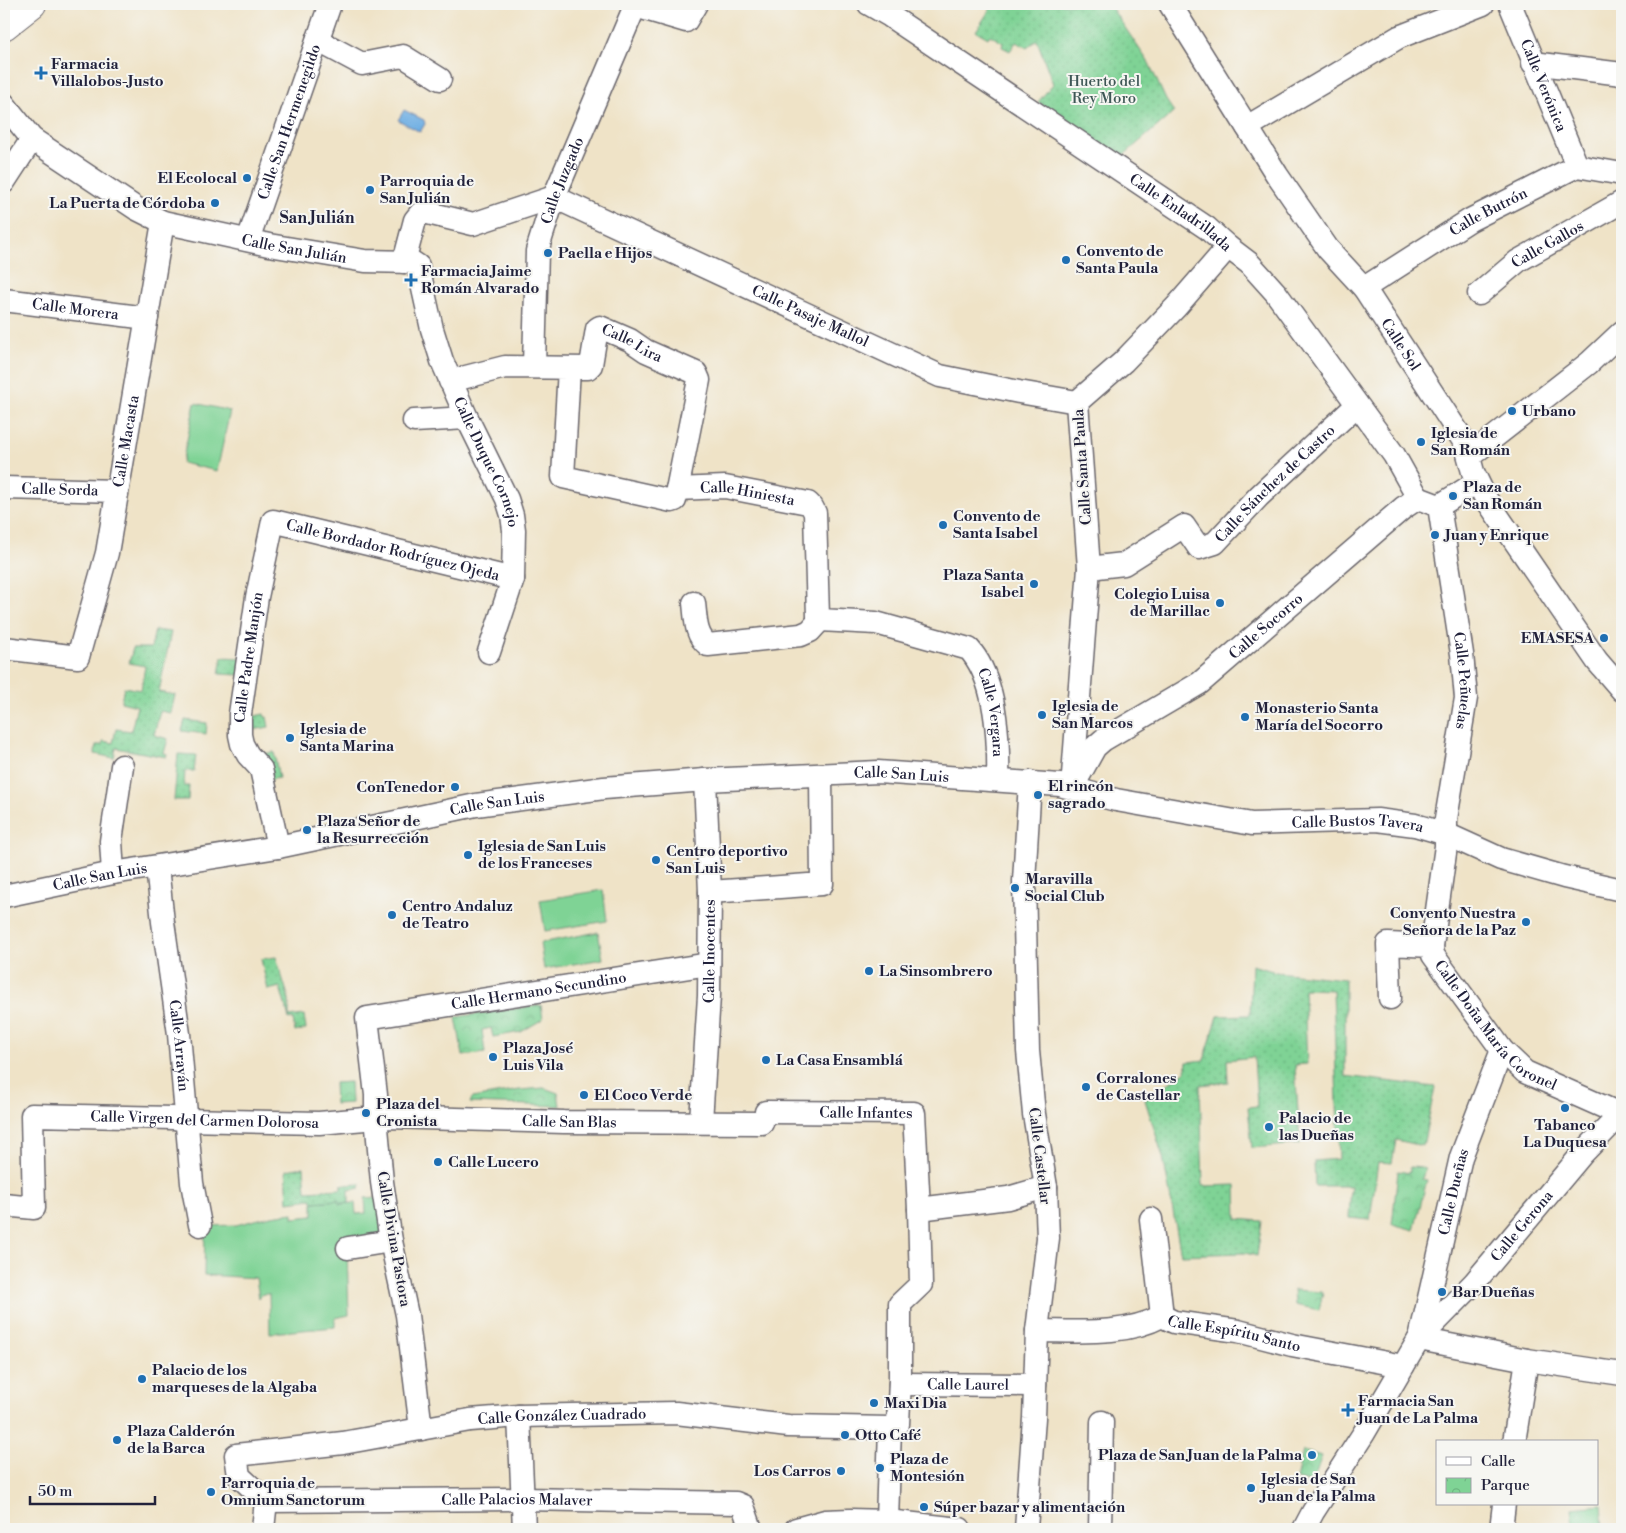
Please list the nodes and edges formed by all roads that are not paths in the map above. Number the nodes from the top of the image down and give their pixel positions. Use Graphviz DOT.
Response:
graph roads {
  1 [pos="32,4"];
  2 [pos="330,4"];
  3 [pos="696,4"];
  4 [pos="869,4"];
  5 [pos="1170,4"];
  6 [pos="1483,4"];
  7 [pos="1510,4"];
  8 [pos="636,5"];
  9 [pos="4,26"];
  10 [pos="317,40"];
  11 [pos="1533,63"];
  12 [pos="1622,74"];
  13 [pos="440,79"];
  14 [pos="4,104"];
  15 [pos="1247,127"];
  16 [pos="32,139"];
  17 [pos="1577,166"];
  18 [pos="1622,174"];
  19 [pos="4,182"];
  20 [pos="554,197"];
  21 [pos="1622,202"];
  22 [pos="163,222"];
  23 [pos="248,240"];
  24 [pos="1228,247"];
  25 [pos="412,268"];
  26 [pos="1364,288"];
  27 [pos="1478,294"];
  28 [pos="4,300"];
  29 [pos="147,318"];
  30 [pos="1622,332"];
  31 [pos="534,366"];
  32 [pos="570,368"];
  33 [pos="450,381"];
  34 [pos="1077,402"];
  35 [pos="1357,405"];
  36 [pos="467,418"];
  37 [pos="414,420"];
  38 [pos="1470,456"];
  39 [pos="4,488"];
  40 [pos="677,489"];
  41 [pos="117,491"];
  42 [pos="1482,491"];
  43 [pos="1418,498"];
  44 [pos="1441,516"];
  45 [pos="273,522"];
  46 [pos="1089,568"];
  47 [pos="513,579"];
  48 [pos="694,603"];
  49 [pos="820,620"];
  50 [pos="4,648"];
  51 [pos="489,652"];
  52 [pos="1622,690"];
  53 [pos="122,766"];
  54 [pos="820,775"];
  55 [pos="705,780"];
  56 [pos="998,780"];
  57 [pos="1030,782"];
  58 [pos="1079,790"];
  59 [pos="1446,834"];
  60 [pos="278,847"];
  61 [pos="157,867"];
  62 [pos="113,873"];
  63 [pos="1622,890"];
  64 [pos="710,892"];
  65 [pos="4,896"];
  66 [pos="1432,946"];
  67 [pos="709,964"];
  68 [pos="1390,998"];
  69 [pos="367,1018"];
  70 [pos="1502,1050"];
  71 [pos="1622,1114"];
  72 [pos="376,1117"];
  73 [pos="764,1117"];
  74 [pos="186,1120"];
  75 [pos="701,1121"];
  76 [pos="1046,1187"];
  77 [pos="919,1202"];
  78 [pos="4,1205"];
  79 [pos="1150,1219"];
  80 [pos="200,1225"];
  81 [pos="391,1241"];
  82 [pos="348,1248"];
  83 [pos="1162,1316"];
  84 [pos="1036,1331"];
  85 [pos="1419,1339"];
  86 [pos="1527,1360"];
  87 [pos="1403,1366"];
  88 [pos="1622,1374"];
  89 [pos="900,1384"];
  90 [pos="1035,1385"];
  91 [pos="519,1416"];
  92 [pos="1102,1422"];
  93 [pos="890,1428"];
  94 [pos="421,1429"];
  95 [pos="1514,1440"];
  96 [pos="523,1499"];
  97 [pos="266,1501"];
  98 [pos="1504,1506"];
  99 [pos="887,1521"];
  100 [pos="263,1529"];
  101 [pos="524,1529"];
  102 [pos="751,1529"];
  103 [pos="796,1529"];
  104 [pos="960,1529"];
  105 [pos="1026,1529"];
  106 [pos="1100,1529"];
  107 [pos="1304,1529"];
  108 [pos="1500,1529"];
  1 -- 9 [label="main road"];
  2 -- 10 [label="street, Calle San Hermenegildo"];
  3 -- 8 [label="street"];
  4 -- 24 [label="street, Calle Enladrillada"];
  5 -- 15 [label="street, Calle Sol"];
  6 -- 15 [label="street"];
  7 -- 11 [label="street, Calle Verónica"];
  8 -- 20 [label="street, Calle Juzgado"];
  10 -- 13 [label="street"];
  10 -- 23 [label="street, Calle San Hermenegildo"];
  11 -- 12 [label="street"];
  11 -- 17 [label="street, Calle Verónica"];
  14 -- 16 [label="street, Calle San Julián"];
  15 -- 26 [label="street, Calle Sol"];
  16 -- 19 [label="street"];
  16 -- 22 [label="street, Calle San Julián"];
  17 -- 18 [label="street"];
  17 -- 26 [label="street, Calle Butrón"];
  20 -- 25 [label="street"];
  20 -- 31 [label="street, Calle Juzgado"];
  20 -- 34 [label="street, Calle Pasaje Mallol"];
  21 -- 27 [label="street, Calle Gallos"];
  22 -- 23 [label="street, Calle San Julián"];
  22 -- 29 [label="street, Calle Macasta"];
  23 -- 25 [label="street, Calle San Julián"];
  24 -- 34 [label="street, Calle Santa Paula"];
  24 -- 35 [label="street, Calle Enladrillada"];
  25 -- 33 [label="street, Calle Duque Cornejo"];
  26 -- 38 [label="street, Calle Sol"];
  28 -- 29 [label="street, Calle Morera"];
  29 -- 41 [label="street, Calle Macasta"];
  30 -- 38 [label="street"];
  31 -- 32 [label="street, Calle Lira"];
  31 -- 33 [label="street, Calle Lira"];
  32 -- 40 [label="street, Calle Hiniesta"];
  32 -- 40 [label="street, Calle Lira"];
  33 -- 36 [label="street, Calle Duque Cornejo"];
  34 -- 46 [label="street, Calle Santa Paula"];
  35 -- 43 [label="street, Calle Enladrillada"];
  35 -- 46 [label="street, Calle Sánchez de Castro"];
  36 -- 37 [label="street"];
  36 -- 47 [label="street, Calle Duque Cornejo"];
  38 -- 42 [label="street, Calle Sol"];
  39 -- 41 [label="street, Calle Sorda"];
  40 -- 49 [label="street, Calle Hiniesta"];
  41 -- 50 [label="street, Calle Macasta"];
  42 -- 44 [label="street"];
  42 -- 52 [label="street, Calle Sol"];
  43 -- 44 [label="street"];
  43 -- 58 [label="street, Calle Socorro"];
  44 -- 59 [label="street, Calle Peñuelas"];
  45 -- 47 [label="street, Calle Bordador Rodríguez Ojeda"];
  45 -- 60 [label="street, Calle Padre Manjón"];
  46 -- 58 [label="street, Calle Santa Paula"];
  47 -- 51 [label="street, Calle Duque Cornejo"];
  48 -- 49 [label="street"];
  49 -- 56 [label="street, Calle Vergara"];
  53 -- 62 [label="street"];
  54 -- 55 [label="street, Calle San Luis"];
  54 -- 56 [label="street, Calle San Luis"];
  54 -- 64 [label="street"];
  55 -- 60 [label="street, Calle San Luis"];
  55 -- 64 [label="street, Calle Inocentes"];
  56 -- 57 [label="street, Calle San Luis"];
  57 -- 58 [label="street, Calle Bustos Tavera"];
  57 -- 76 [label="street, Calle Castellar"];
  58 -- 59 [label="street, Calle Bustos Tavera"];
  59 -- 63 [label="street, Calle Bustos Tavera"];
  59 -- 66 [label="street, Calle Doña María Coronel"];
  60 -- 61 [label="street, Calle San Luis"];
  61 -- 62 [label="street, Calle San Luis"];
  61 -- 74 [label="street, Calle Arrayán"];
  62 -- 65 [label="street, Calle San Luis"];
  64 -- 67 [label="street, Calle Inocentes"];
  66 -- 68 [label="street"];
  66 -- 70 [label="street, Calle Doña María Coronel"];
  67 -- 69 [label="street, Calle Hermano Secundino"];
  67 -- 75 [label="street, Calle Inocentes"];
  69 -- 72 [label="street, Calle Divina Pastora"];
  70 -- 71 [label="street, Calle Doña María Coronel"];
  70 -- 85 [label="street, Calle Dueñas"];
  71 -- 85 [label="street, Calle Gerona"];
  72 -- 74 [label="street, Calle Virgen del Carmen Dolorosa"];
  72 -- 75 [label="street, Calle San Blas"];
  72 -- 81 [label="street, Calle Divina Pastora"];
  73 -- 75 [label="street, Calle San Blas"];
  73 -- 77 [label="street, Calle Infantes"];
  74 -- 78 [label="street, Calle Virgen del Carmen Dolorosa"];
  74 -- 80 [label="street, Calle Arrayán"];
  76 -- 77 [label="street"];
  76 -- 84 [label="street, Calle Castellar"];
  77 -- 89 [label="street"];
  79 -- 83 [label="street"];
  81 -- 82 [label="street"];
  81 -- 94 [label="street, Calle Divina Pastora"];
  83 -- 84 [label="street, Calle Espíritu Santo"];
  83 -- 87 [label="street, Calle Espíritu Santo"];
  84 -- 90 [label="street, Calle Castellar"];
  85 -- 86 [label="street"];
  85 -- 87 [label="street"];
  86 -- 88 [label="street"];
  86 -- 95 [label="street"];
  87 -- 107 [label="street"];
  89 -- 90 [label="street, Calle Laurel"];
  89 -- 93 [label="street"];
  90 -- 105 [label="street, Calle Castellar"];
  91 -- 93 [label="street, Calle González Cuadrado"];
  91 -- 94 [label="street, Calle González Cuadrado"];
  91 -- 96 [label="street"];
  92 -- 106 [label="street"];
  93 -- 99 [label="street"];
  94 -- 97 [label="street, Calle González Cuadrado"];
  96 -- 97 [label="street, Calle Palacios Malaver"];
  96 -- 101 [label="street"];
  96 -- 102 [label="street, Calle Palacios Malaver"];
  97 -- 100 [label="street"];
  98 -- 108 [label="street"];
  99 -- 103 [label="street"];
  99 -- 104 [label="street"];
}
